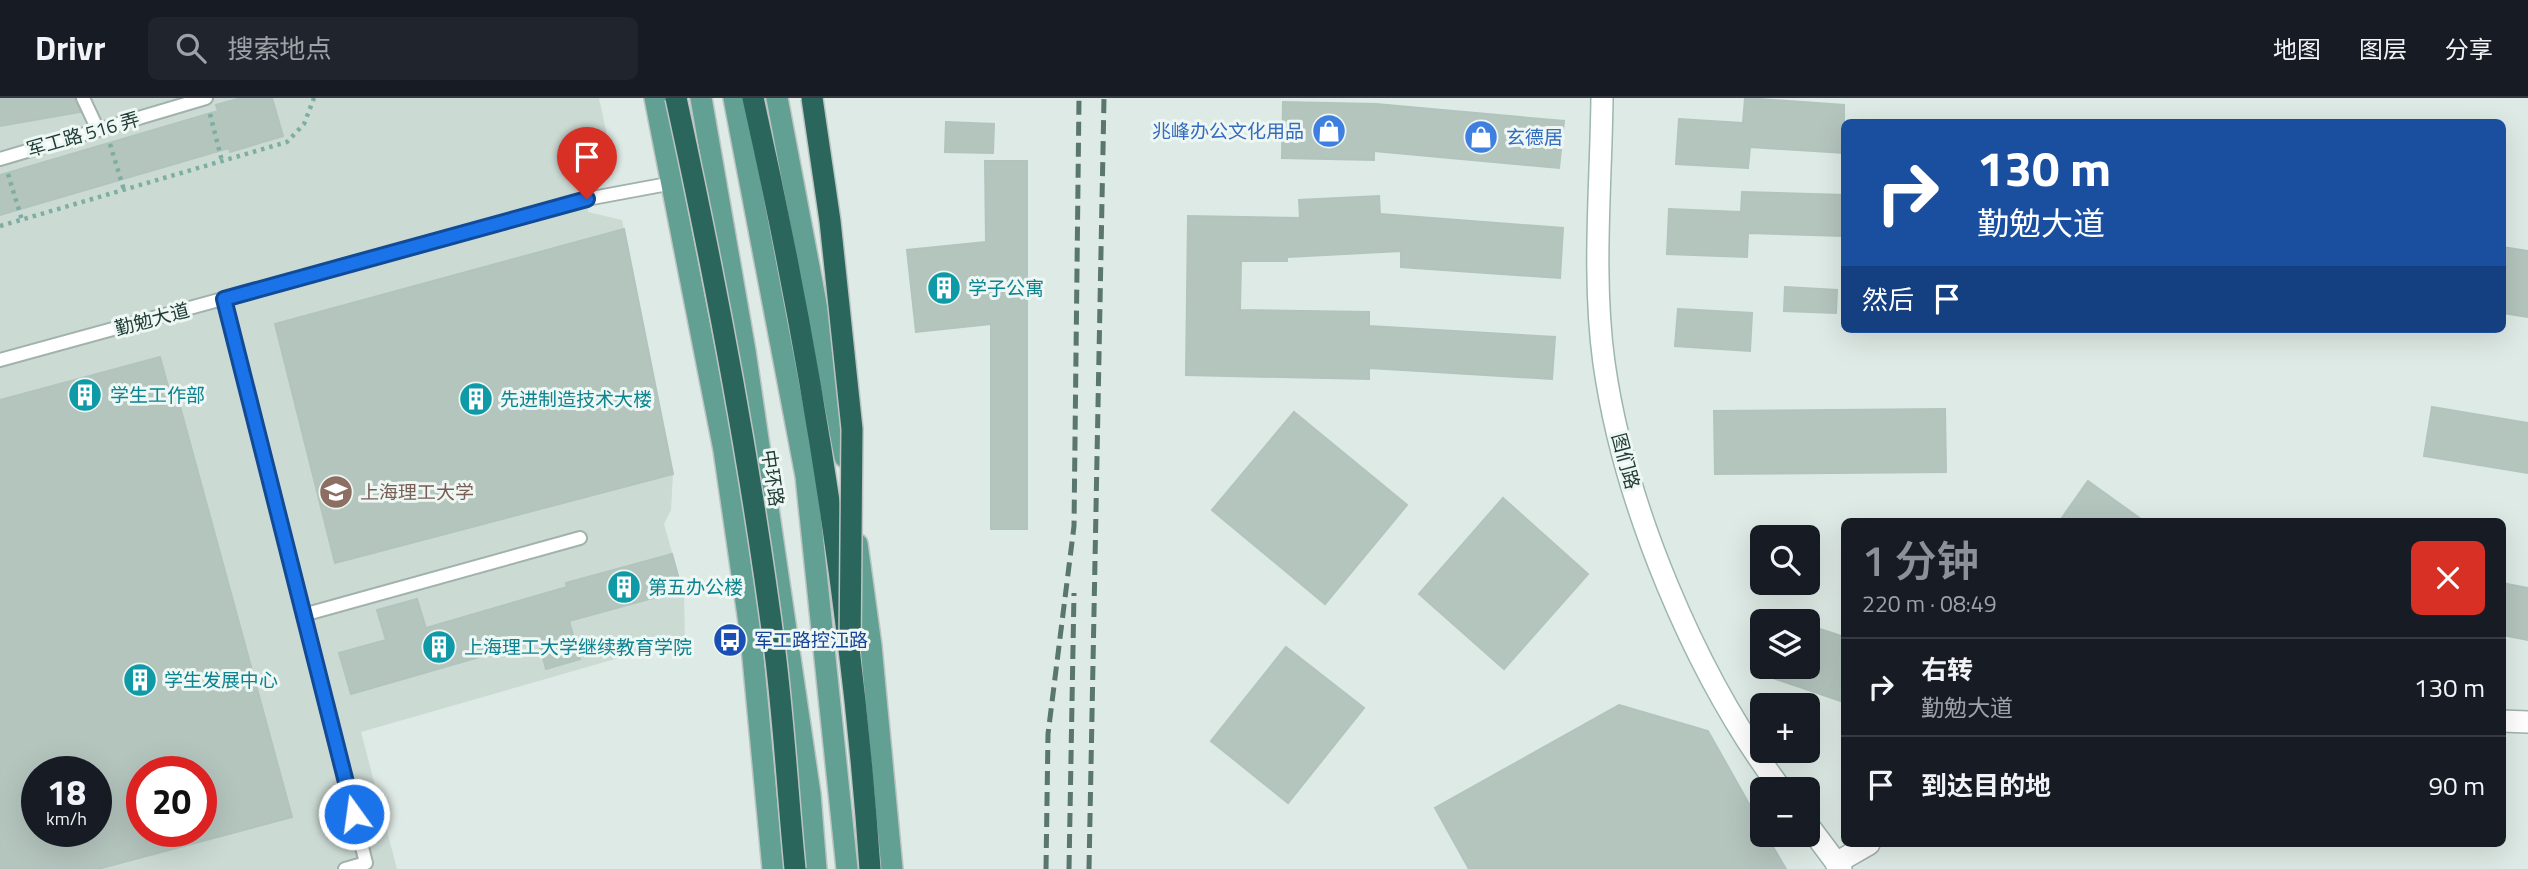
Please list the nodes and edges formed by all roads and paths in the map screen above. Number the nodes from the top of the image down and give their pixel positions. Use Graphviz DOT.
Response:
graph roads {
  1 [pos="83,98"];
  2 [pos="205,98"];
  3 [pos="314,98"];
  4 [pos="701,98"];
  5 [pos="734,98"];
  6 [pos="753,98"];
  7 [pos="777,98"];
  8 [pos="812,98"];
  9 [pos="1602,98"];
  10 [pos="663,101"];
  11 [pos="102,129"];
  12 [pos="1,159"];
  13 [pos="222,161"];
  14 [pos="673,183"];
  15 [pos="124,190"];
  16 [pos="22,220"];
  17 [pos="0,226"];
  18 [pos="224,299"];
  19 [pos="0,360"];
  20 [pos="763,475"];
  21 [pos="580,538"];
  22 [pos="737,543"];
  23 [pos="303,615"];
  24 [pos="850,649"];
  25 [pos="2506,721"];
  26 [pos="2528,722"];
  27 [pos="1772,777"];
  28 [pos="1820,841"];
  29 [pos="1865,847"];
  30 [pos="1838,866"];
  31 [pos="345,869"];
  32 [pos="773,869"];
  33 [pos="794,869"];
  34 [pos="816,869"];
  35 [pos="847,869"];
  36 [pos="870,869"];
  37 [pos="892,869"];
  1 -- 11 [label="lane"];
  2 -- 11 [label="lane, 军工路 516 弄"];
  2 -- 13 [label="path"];
  3 -- 13 [label="path"];
  4 -- 10 [label="street"];
  4 -- 20 [label="main road"];
  5 -- 35 [label="main road"];
  6 -- 24 [label="highway, bridge"];
  7 -- 37 [label="main road"];
  8 -- 24 [label="highway, bridge"];
  9 -- 27 [label="street, 图们路"];
  10 -- 14 [label="main road"];
  10 -- 33 [label="highway, 中环路, bridge"];
  11 -- 12 [label="lane, 军工路 516 弄"];
  11 -- 15 [label="path"];
  12 -- 16 [label="path"];
  13 -- 15 [label="path"];
  14 -- 18 [label="lane, 勤勉大道"];
  14 -- 22 [label="main road"];
  15 -- 16 [label="path"];
  16 -- 17 [label="path"];
  18 -- 19 [label="lane, 勤勉大道"];
  18 -- 23 [label="lane"];
  20 -- 22 [label="main road"];
  20 -- 34 [label="main road"];
  21 -- 23 [label="lane"];
  22 -- 32 [label="main road"];
  23 -- 31 [label="lane"];
  24 -- 36 [label="highway"];
  25 -- 26 [label="street"];
  28 -- 30 [label="street"];
  29 -- 30 [label="street"];
}
